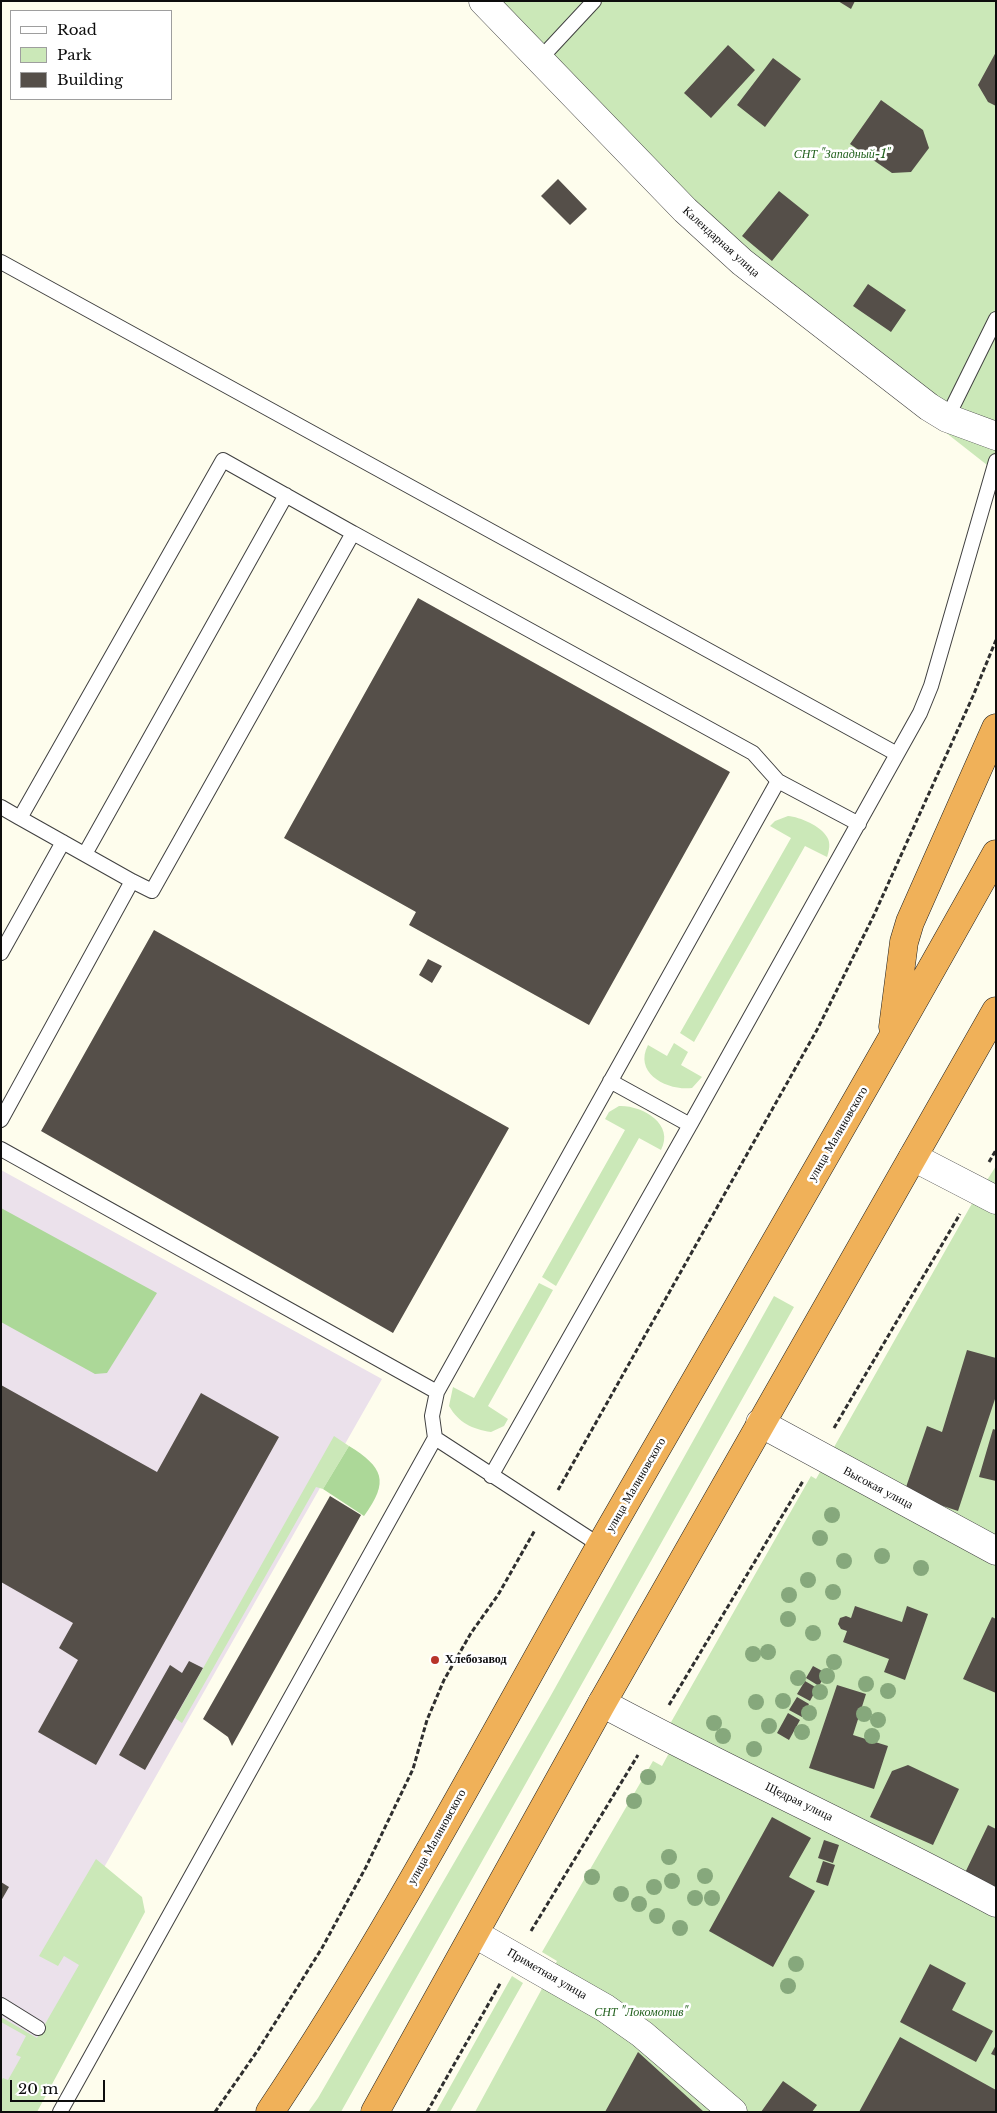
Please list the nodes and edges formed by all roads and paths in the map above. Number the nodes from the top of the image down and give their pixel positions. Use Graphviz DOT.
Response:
graph roads {
  1 [pos="483,1"];
  2 [pos="594,1"];
  3 [pos="540,59"];
  4 [pos="1,262"];
  5 [pos="996,319"];
  6 [pos="947,418"];
  7 [pos="996,436"];
  8 [pos="996,462"];
  9 [pos="286,495"];
  10 [pos="353,533"];
  11 [pos="996,640"];
  12 [pos="996,728"];
  13 [pos="897,754"];
  14 [pos="778,780"];
  15 [pos="1,808"];
  16 [pos="20,818"];
  17 [pos="859,824"];
  18 [pos="63,842"];
  19 [pos="84,854"];
  20 [pos="996,854"];
  21 [pos="132,881"];
  22 [pos="1,953"];
  23 [pos="996,1011"];
  24 [pos="890,1043"];
  25 [pos="996,1046"];
  26 [pos="958,1077"];
  27 [pos="610,1081"];
  28 [pos="1,1120"];
  29 [pos="690,1125"];
  30 [pos="1,1149"];
  31 [pos="913,1157"];
  32 [pos="985,1194"];
  33 [pos="437,1392"];
  34 [pos="760,1423"];
  35 [pos="435,1438"];
  36 [pos="818,1456"];
  37 [pos="491,1476"];
  38 [pos="546,1511"];
  39 [pos="601,1546"];
  40 [pos="996,1551"];
  41 [pos="602,1702"];
  42 [pos="654,1730"];
  43 [pos="996,1903"];
  44 [pos="475,1934"];
  45 [pos="515,1956"];
  46 [pos="1,2005"];
  47 [pos="38,2028"];
  48 [pos="60,2112"];
  49 [pos="215,2112"];
  50 [pos="270,2112"];
  51 [pos="375,2112"];
  52 [pos="427,2112"];
  53 [pos="733,2112"];
  1 -- 3 [label="street, Календарная улица"];
  2 -- 3 [label="lane"];
  3 -- 6 [label="street, Календарная улица"];
  4 -- 13 [label="lane"];
  5 -- 6 [label="lane"];
  6 -- 7 [label="street, Календарная улица"];
  8 -- 13 [label="lane"];
  9 -- 10 [label="lane"];
  9 -- 16 [label="lane"];
  9 -- 19 [label="lane"];
  10 -- 14 [label="lane"];
  10 -- 21 [label="lane"];
  11 -- 38 [label="path"];
  12 -- 24 [label="highway"];
  13 -- 17 [label="lane"];
  14 -- 17 [label="lane"];
  14 -- 27 [label="lane"];
  15 -- 16 [label="lane"];
  16 -- 18 [label="lane"];
  17 -- 29 [label="lane"];
  18 -- 19 [label="lane"];
  18 -- 22 [label="lane"];
  19 -- 21 [label="lane"];
  20 -- 24 [label="highway, улица Малиновского"];
  21 -- 28 [label="lane"];
  23 -- 26 [label="highway"];
  24 -- 39 [label="highway, улица Малиновского"];
  25 -- 26 [label="highway"];
  26 -- 31 [label="highway"];
  27 -- 29 [label="lane"];
  27 -- 33 [label="lane"];
  29 -- 37 [label="lane"];
  30 -- 33 [label="lane"];
  31 -- 32 [label="street"];
  31 -- 34 [label="highway"];
  32 -- 36 [label="path"];
  33 -- 35 [label="lane"];
  34 -- 36 [label="street, Высокая улица"];
  34 -- 41 [label="highway"];
  35 -- 37 [label="lane"];
  35 -- 48 [label="lane"];
  36 -- 40 [label="street, Высокая улица"];
  36 -- 42 [label="path"];
  37 -- 38 [label="lane"];
  38 -- 39 [label="lane"];
  38 -- 49 [label="path"];
  39 -- 50 [label="highway, улица Малиновского"];
  41 -- 42 [label="street, Щедрая улица"];
  41 -- 44 [label="highway"];
  42 -- 43 [label="street, Щедрая улица"];
  42 -- 45 [label="path"];
  44 -- 45 [label="street, Приметная улица"];
  44 -- 51 [label="highway"];
  45 -- 52 [label="path"];
  45 -- 53 [label="street, Приметная улица"];
  46 -- 47 [label="lane"];
}
